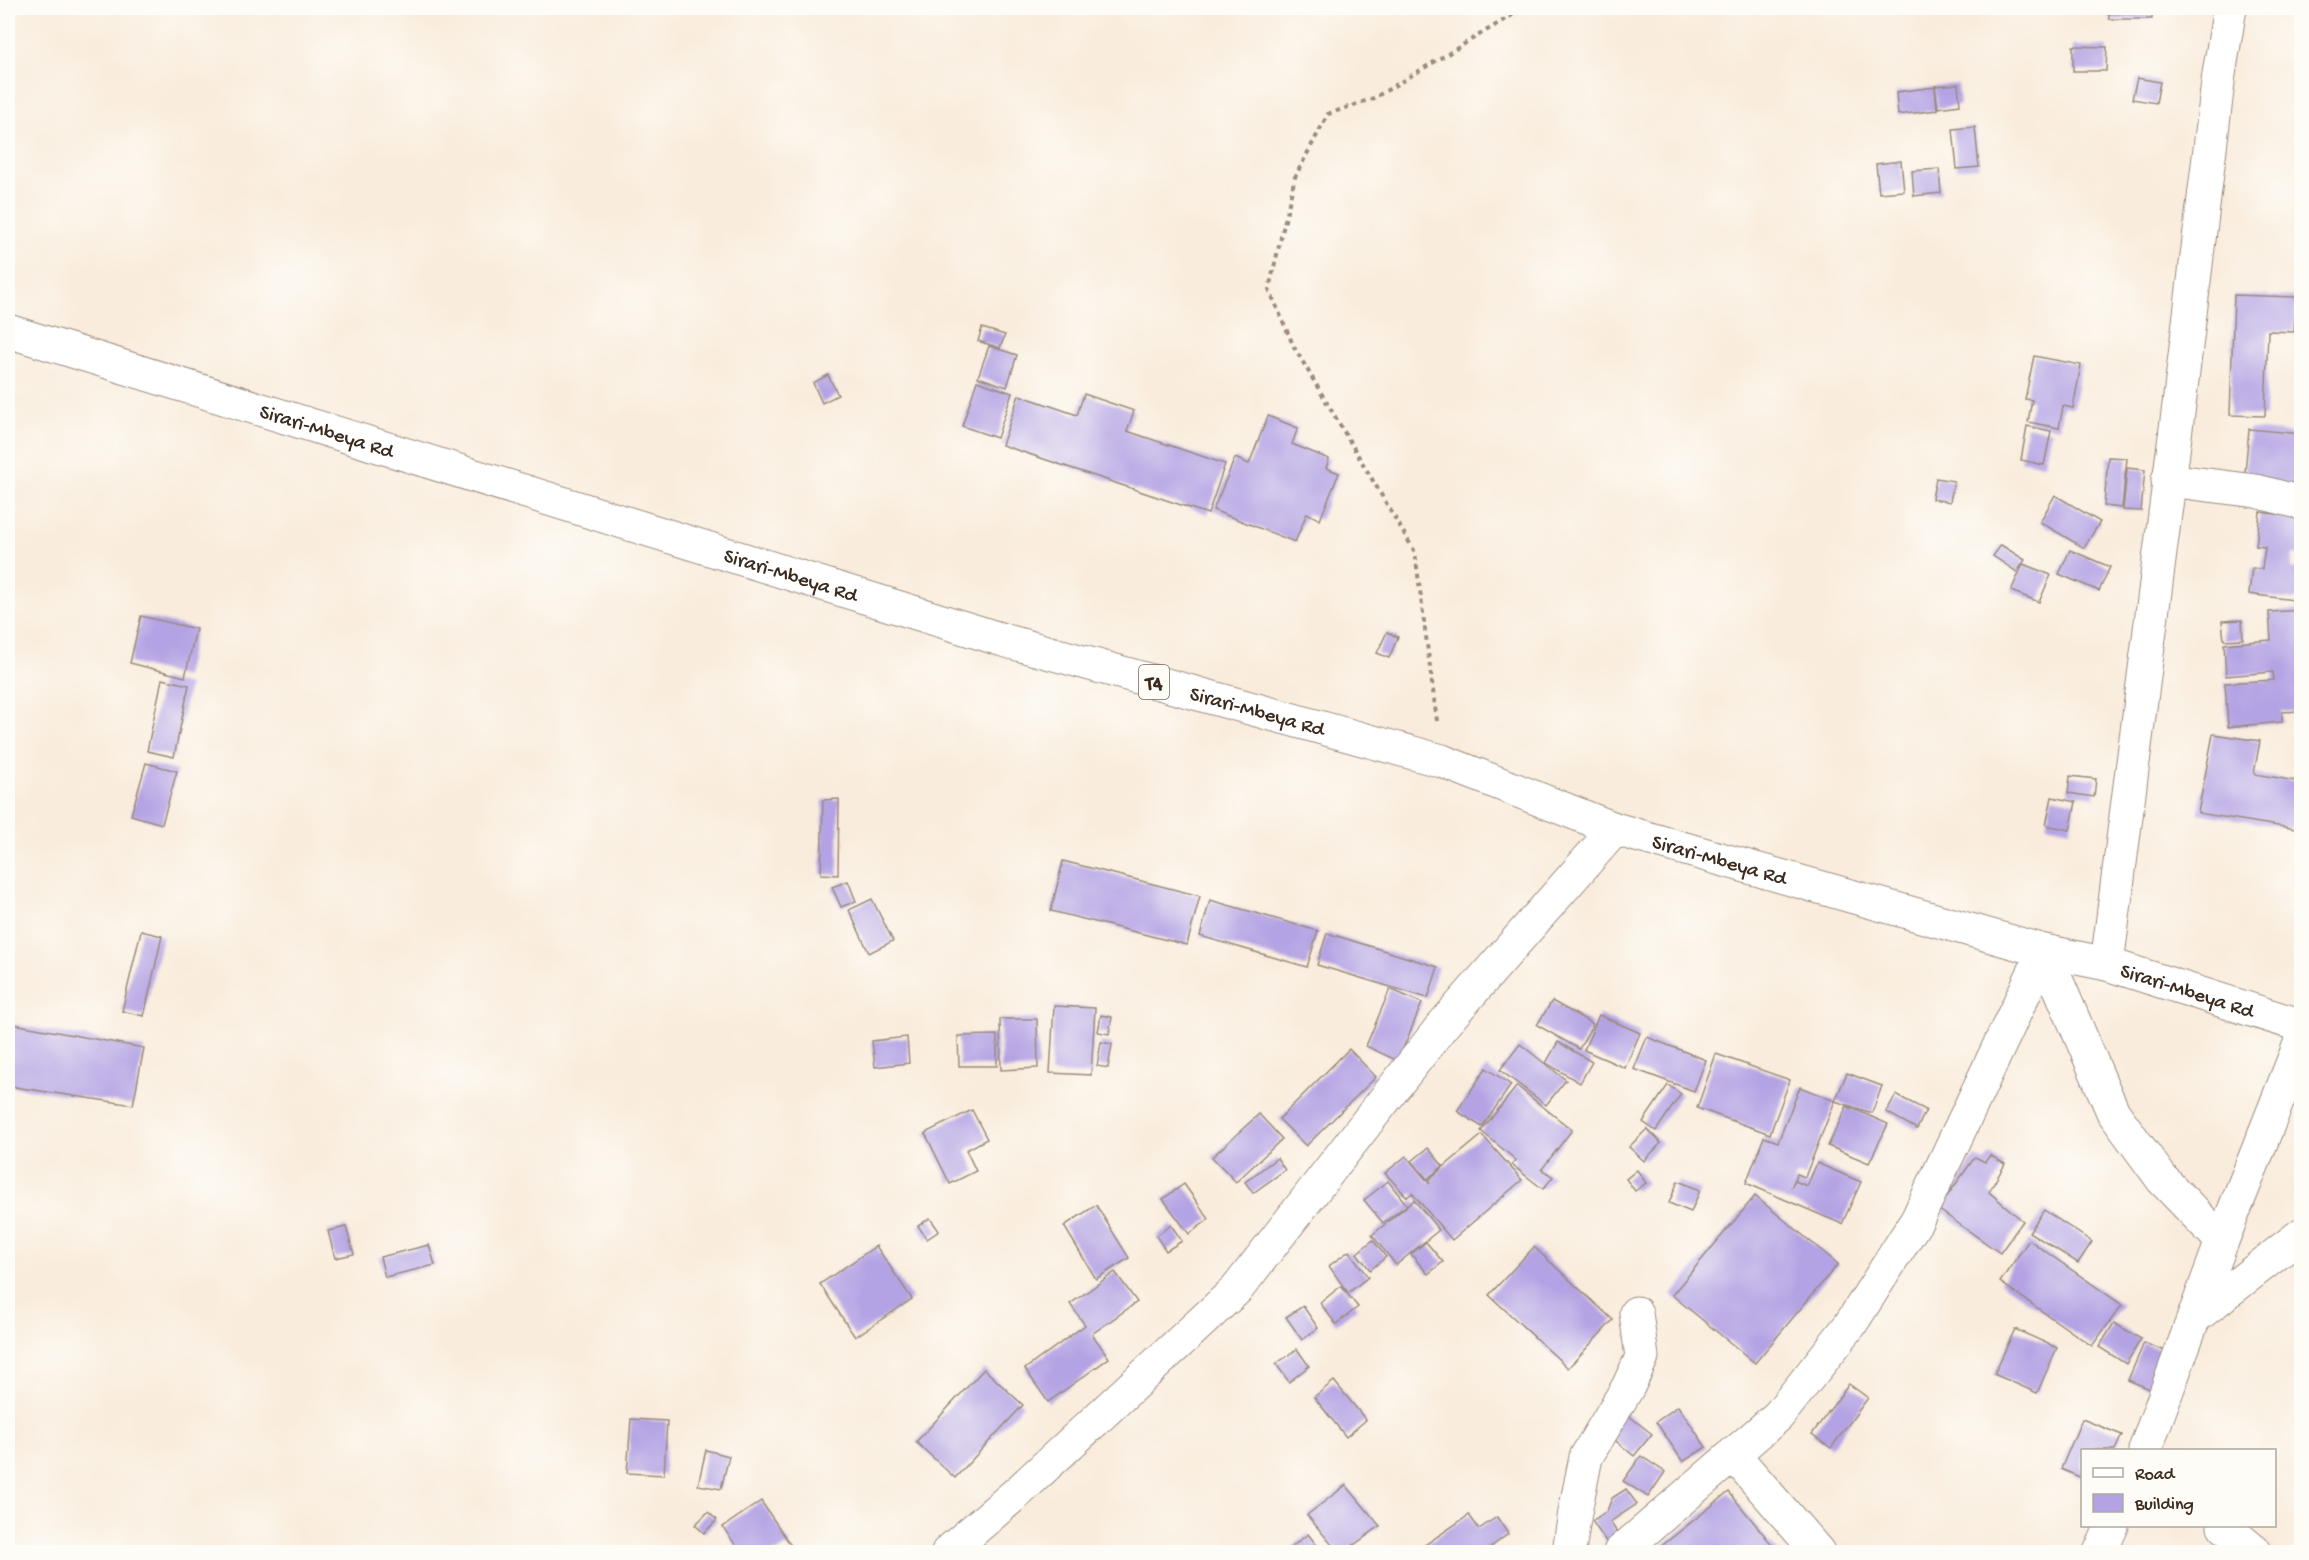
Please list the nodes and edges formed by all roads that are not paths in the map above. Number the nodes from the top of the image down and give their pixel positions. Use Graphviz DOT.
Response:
graph roads {
  1 [pos="2230,8"];
  2 [pos="8,331"];
  3 [pos="2168,480"];
  4 [pos="2301,503"];
  5 [pos="1615,829"];
  6 [pos="2044,951"];
  7 [pos="2107,964"];
  8 [pos="2301,1026"];
  9 [pos="2301,1039"];
  10 [pos="2301,1234"];
  11 [pos="2222,1241"];
  12 [pos="1636,1313"];
  13 [pos="2194,1318"];
  14 [pos="2145,1449"];
  15 [pos="1733,1454"];
  16 [pos="2112,1527"];
  17 [pos="2225,1527"];
  18 [pos="948,1552"];
  19 [pos="1569,1552"];
  20 [pos="1620,1552"];
  21 [pos="1818,1552"];
  22 [pos="2100,1552"];
  23 [pos="2255,1552"];
  1 -- 3 [label="main road"];
  2 -- 5 [label="main road, Sirari-Mbeya Rd / T4"];
  3 -- 4 [label="main road"];
  3 -- 7 [label="main road"];
  5 -- 6 [label="main road, Sirari-Mbeya Rd / T4"];
  5 -- 18 [label="main road"];
  6 -- 7 [label="main road, Sirari-Mbeya Rd / T4"];
  6 -- 11 [label="main road"];
  6 -- 15 [label="main road"];
  7 -- 8 [label="main road, Sirari-Mbeya Rd / T4"];
  9 -- 11 [label="main road"];
  10 -- 13 [label="main road"];
  11 -- 13 [label="main road"];
  12 -- 19 [label="main road"];
  13 -- 14 [label="main road"];
  15 -- 20 [label="main road"];
  15 -- 21 [label="main road"];
  16 -- 22 [label="main road"];
  17 -- 23 [label="main road"];
}
